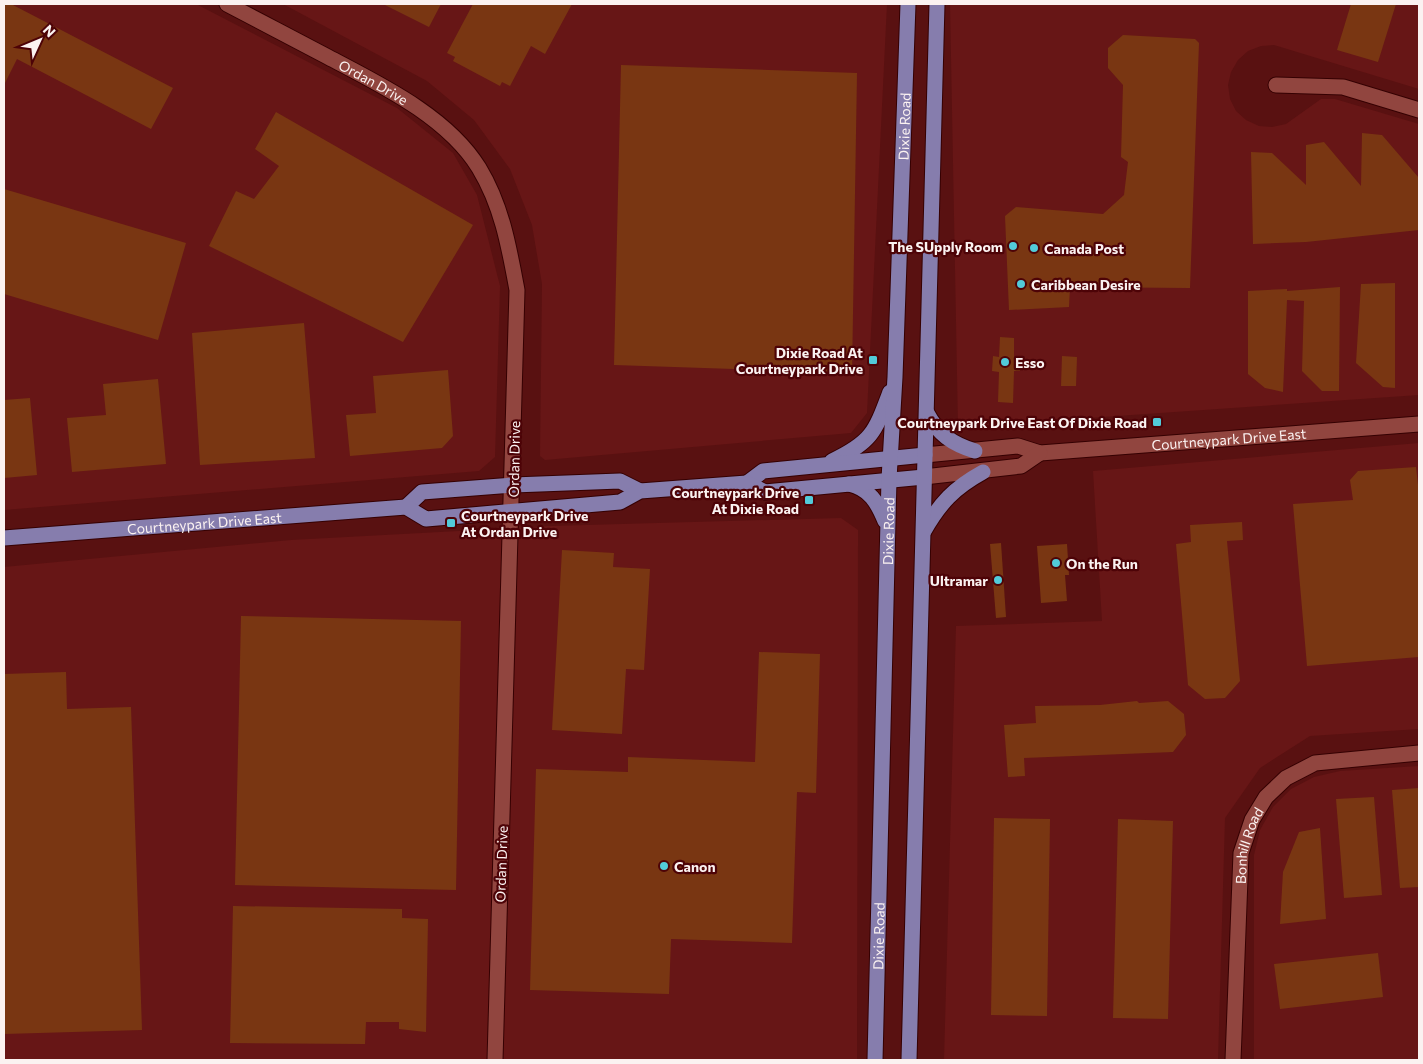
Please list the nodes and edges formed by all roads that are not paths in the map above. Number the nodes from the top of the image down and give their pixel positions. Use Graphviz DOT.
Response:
graph roads {
  1 [pos="227,4"];
  2 [pos="908,4"];
  3 [pos="937,4"];
  4 [pos="1276,85"];
  5 [pos="1419,110"];
  6 [pos="895,377"];
  7 [pos="926,413"];
  8 [pos="1419,424"];
  9 [pos="975,451"];
  10 [pos="1040,453"];
  11 [pos="925,455"];
  12 [pos="890,460"];
  13 [pos="824,465"];
  14 [pos="983,472"];
  15 [pos="924,477"];
  16 [pos="889,479"];
  17 [pos="747,483"];
  18 [pos="845,483"];
  19 [pos="513,485"];
  20 [pos="640,491"];
  21 [pos="406,507"];
  22 [pos="513,511"];
  23 [pos="888,529"];
  24 [pos="923,532"];
  25 [pos="4,538"];
  26 [pos="1419,753"];
  27 [pos="495,1060"];
  28 [pos="875,1060"];
  29 [pos="909,1060"];
  30 [pos="1233,1060"];
  1 -- 19 [label="street, Ordan Drive"];
  2 -- 6 [label="main road, Dixie Road"];
  3 -- 7 [label="main road"];
  4 -- 5 [label="street"];
  6 -- 12 [label="main road, Dixie Road"];
  6 -- 13 [label="main road"];
  7 -- 9 [label="main road"];
  7 -- 11 [label="main road"];
  8 -- 10 [label="street, Courtneypark Drive East"];
  9 -- 10 [label="street, Courtneypark Drive East"];
  9 -- 11 [label="street, Courtneypark Drive East"];
  10 -- 14 [label="street, Courtneypark Drive East"];
  11 -- 12 [label="main road, Courtneypark Drive East"];
  11 -- 15 [label="main road"];
  12 -- 13 [label="main road, Courtneypark Drive East"];
  12 -- 16 [label="main road, Dixie Road"];
  13 -- 17 [label="main road, Courtneypark Drive East"];
  14 -- 15 [label="street, Courtneypark Drive East"];
  14 -- 24 [label="main road"];
  15 -- 16 [label="main road, Courtneypark Drive East"];
  15 -- 24 [label="main road"];
  16 -- 18 [label="main road, Courtneypark Drive East"];
  16 -- 23 [label="main road, Dixie Road"];
  17 -- 18 [label="main road, Courtneypark Drive East"];
  17 -- 20 [label="main road, Courtneypark Drive East"];
  18 -- 23 [label="main road"];
  19 -- 20 [label="main road, Courtneypark Drive East"];
  19 -- 21 [label="main road, Courtneypark Drive East"];
  19 -- 22 [label="street, Ordan Drive"];
  20 -- 22 [label="main road, Courtneypark Drive East"];
  21 -- 22 [label="main road, Courtneypark Drive East"];
  21 -- 25 [label="main road, Courtneypark Drive East"];
  22 -- 27 [label="street, Ordan Drive"];
  23 -- 28 [label="main road, Dixie Road"];
  24 -- 29 [label="main road"];
  26 -- 30 [label="street, Bonhill Road"];
}
